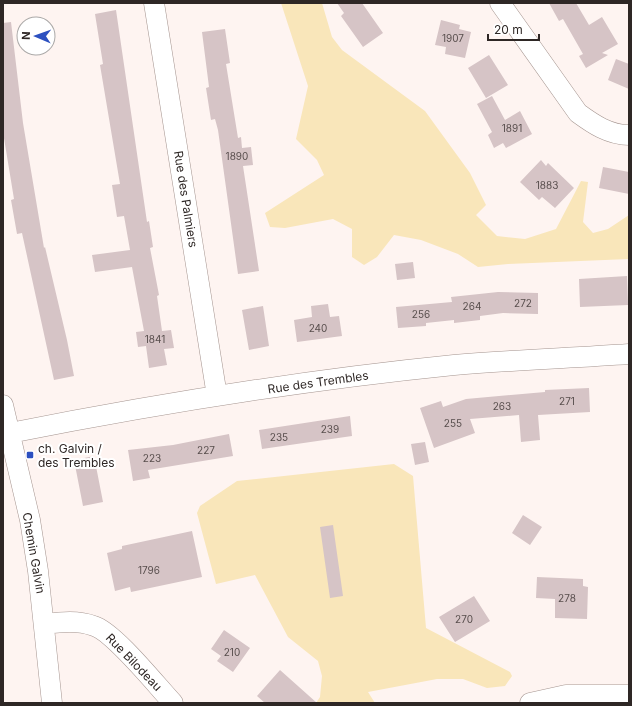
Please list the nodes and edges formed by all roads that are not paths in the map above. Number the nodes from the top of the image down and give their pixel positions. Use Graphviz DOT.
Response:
graph roads {
  1 [pos="154,3"];
  2 [pos="500,3"];
  3 [pos="629,135"];
  4 [pos="629,354"];
  5 [pos="217,396"];
  6 [pos="3,405"];
  7 [pos="10,433"];
  8 [pos="45,624"];
  9 [pos="629,695"];
  10 [pos="52,703"];
  11 [pos="173,703"];
  12 [pos="530,703"];
  1 -- 5 [label="street, Rue des Palmiers"];
  2 -- 3 [label="street"];
  4 -- 5 [label="street, Rue des Trembles"];
  5 -- 7 [label="street, Rue des Trembles"];
  6 -- 7 [label="street, Chemin Galvin"];
  7 -- 8 [label="street, Chemin Galvin"];
  8 -- 10 [label="street, Chemin Galvin"];
  8 -- 11 [label="street, Rue Bilodeau"];
  9 -- 12 [label="street"];
}
